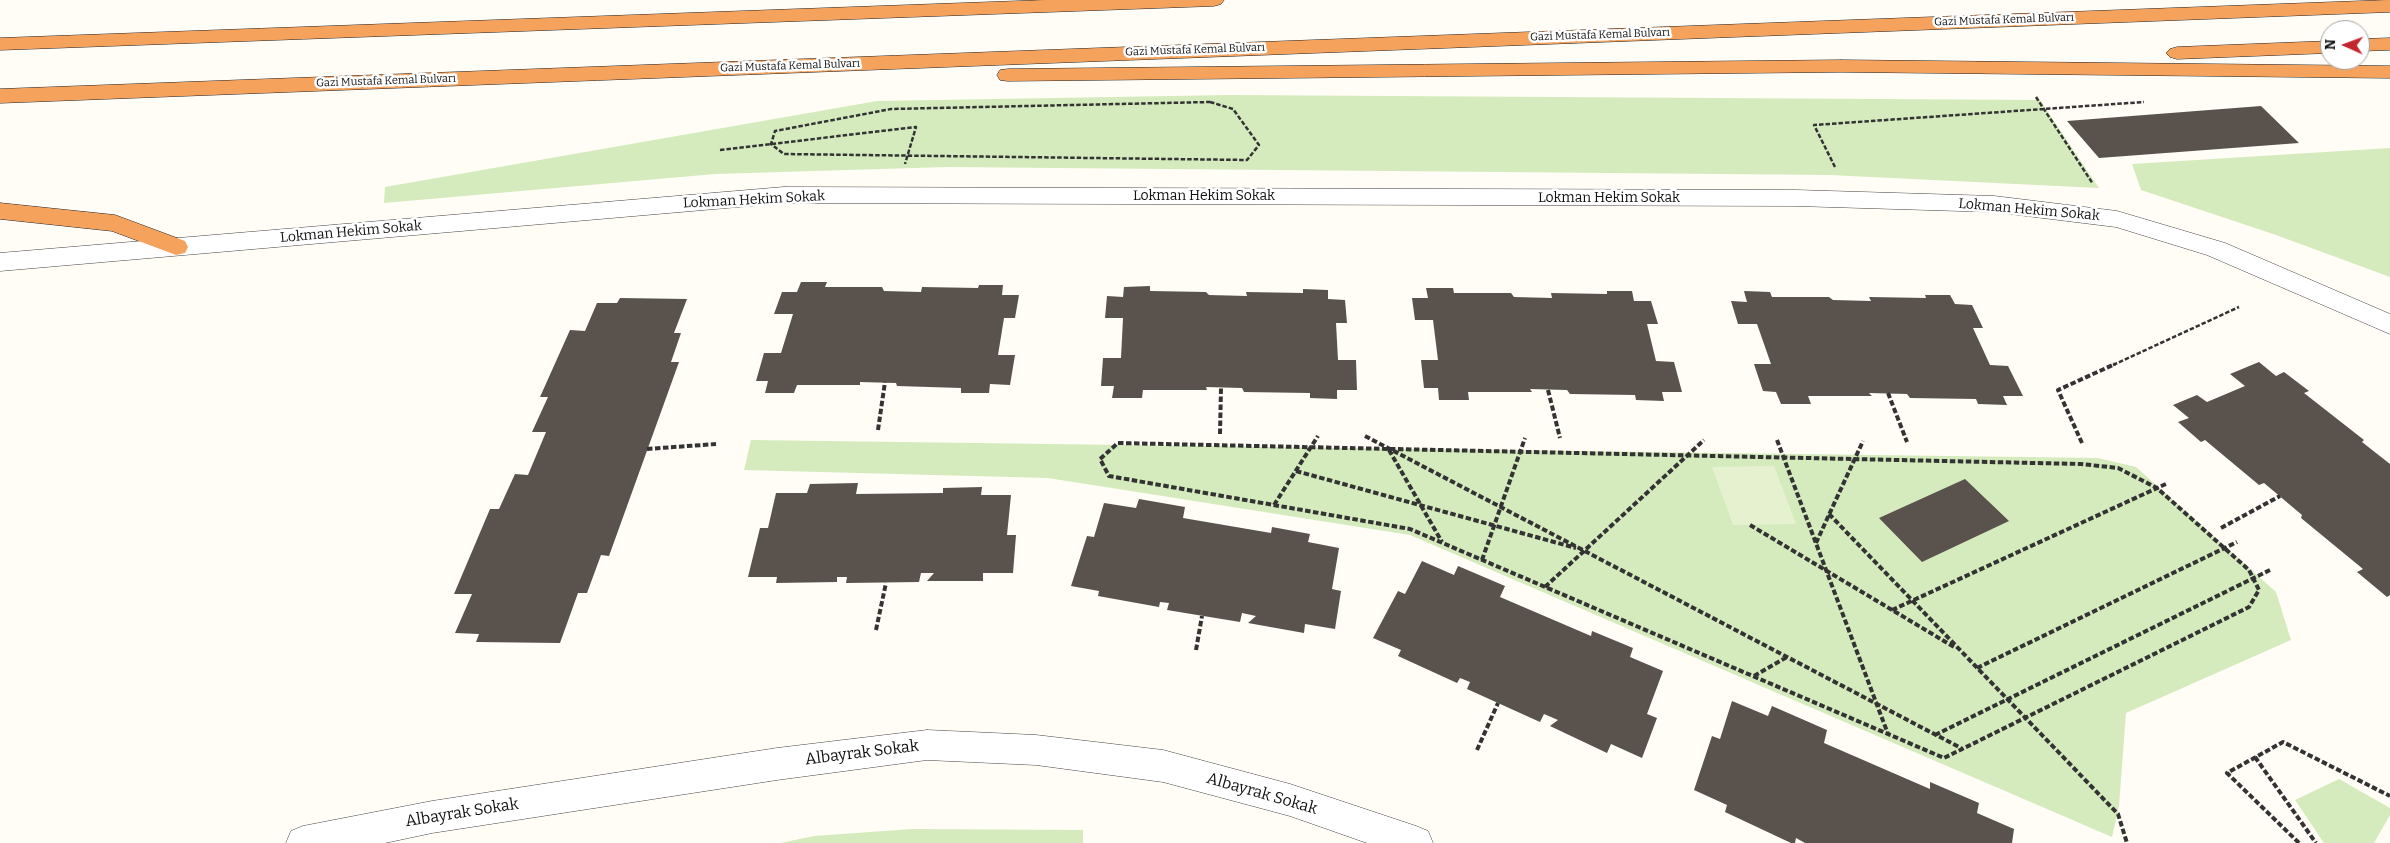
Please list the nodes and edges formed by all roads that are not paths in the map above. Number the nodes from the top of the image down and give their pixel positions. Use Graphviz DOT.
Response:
graph roads {
  1 [pos="1214,0"];
  2 [pos="2390,6"];
  3 [pos="0,44"];
  4 [pos="2390,44"];
  5 [pos="2370,45"];
  6 [pos="2320,46"];
  7 [pos="1841,66"];
  8 [pos="749,67"];
  9 [pos="2390,72"];
  10 [pos="0,96"];
  11 [pos="0,212"];
  12 [pos="176,247"];
  13 [pos="0,262"];
  14 [pos="2390,325"];
  15 [pos="303,843"];
  16 [pos="1416,843"];
  1 -- 3 [label="highway"];
  2 -- 8 [label="highway, Gazi Mustafa Kemal Bulvarı"];
  4 -- 5 [label="highway"];
  6 -- 7 [label="highway"];
  7 -- 8 [label="highway"];
  7 -- 9 [label="highway"];
  8 -- 10 [label="highway, Gazi Mustafa Kemal Bulvarı"];
  11 -- 12 [label="highway"];
  12 -- 13 [label="street, Lokman Hekim Sokak"];
  12 -- 14 [label="street, Lokman Hekim Sokak"];
  15 -- 16 [label="street, Albayrak Sokak"];
}
